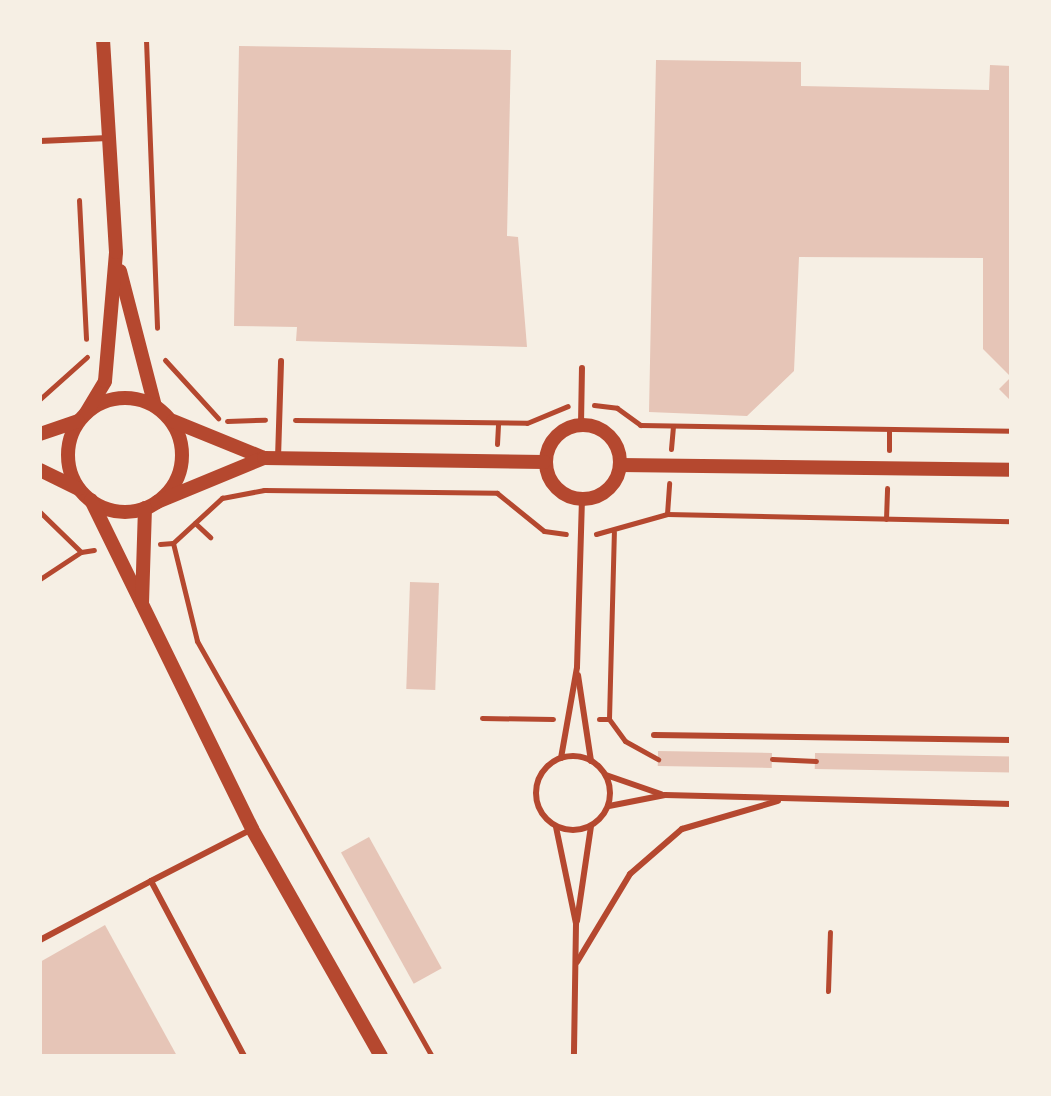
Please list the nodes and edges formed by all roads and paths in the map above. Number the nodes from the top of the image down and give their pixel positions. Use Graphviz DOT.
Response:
graph roads {
  1 [pos="146,40"];
  2 [pos="106,45"];
  3 [pos="110,138"];
  4 [pos="40,141"];
  5 [pos="79,200"];
  6 [pos="116,252"];
  7 [pos="139,353"];
  8 [pos="158,353"];
  9 [pos="109,354"];
  10 [pos="87,356"];
  11 [pos="281,361"];
  12 [pos="582,368"];
  13 [pos="40,399"];
  14 [pos="581,403"];
  15 [pos="155,406"];
  16 [pos="82,417"];
  17 [pos="169,418"];
  18 [pos="280,420"];
  19 [pos="581,424"];
  20 [pos="1011,431"];
  21 [pos="40,434"];
  22 [pos="271,458"];
  23 [pos="544,462"];
  24 [pos="620,465"];
  25 [pos="40,470"];
  26 [pos="1011,470"];
  27 [pos="79,489"];
  28 [pos="91,500"];
  29 [pos="582,500"];
  30 [pos="151,505"];
  31 [pos="40,512"];
  32 [pos="1011,521"];
  33 [pos="195,523"];
  34 [pos="614,532"];
  35 [pos="580,535"];
  36 [pos="210,537"];
  37 [pos="173,543"];
  38 [pos="139,545"];
  39 [pos="110,549"];
  40 [pos="81,552"];
  41 [pos="40,579"];
  42 [pos="142,612"];
  43 [pos="577,667"];
  44 [pos="609,719"];
  45 [pos="654,735"];
  46 [pos="1011,740"];
  47 [pos="561,758"];
  48 [pos="772,759"];
  49 [pos="591,761"];
  50 [pos="816,761"];
  51 [pos="606,775"];
  52 [pos="665,795"];
  53 [pos="790,798"];
  54 [pos="1011,804"];
  55 [pos="609,806"];
  56 [pos="591,826"];
  57 [pos="556,827"];
  58 [pos="252,829"];
  59 [pos="151,881"];
  60 [pos="576,924"];
  61 [pos="830,932"];
  62 [pos="40,940"];
  63 [pos="577,962"];
  64 [pos="828,991"];
  65 [pos="244,1056"];
  66 [pos="381,1056"];
  67 [pos="432,1056"];
  68 [pos="574,1056"];
  1 -- 8 [label="path"];
  2 -- 3 [label="street"];
  3 -- 4 [label="lane"];
  3 -- 6 [label="street"];
  5 -- 10 [label="path"];
  6 -- 7 [label="street"];
  6 -- 9 [label="street"];
  7 -- 8 [label="path"];
  7 -- 15 [label="street"];
  8 -- 18 [label="path"];
  9 -- 10 [label="path"];
  9 -- 16 [label="street"];
  10 -- 13 [label="path"];
  11 -- 18 [label="lane"];
  12 -- 14 [label="lane"];
  14 -- 18 [label="path"];
  14 -- 19 [label="lane"];
  14 -- 20 [label="path"];
  15 -- 16 [label="street"];
  15 -- 17 [label="street"];
  16 -- 21 [label="street"];
  16 -- 27 [label="street"];
  17 -- 22 [label="street"];
  17 -- 30 [label="street"];
  18 -- 22 [label="lane"];
  19 -- 23 [label="street"];
  19 -- 24 [label="street"];
  22 -- 23 [label="street"];
  22 -- 30 [label="street"];
  23 -- 29 [label="street"];
  24 -- 26 [label="street"];
  24 -- 29 [label="street"];
  25 -- 27 [label="street"];
  27 -- 28 [label="street"];
  28 -- 30 [label="street"];
  28 -- 39 [label="street"];
  29 -- 35 [label="lane"];
  30 -- 38 [label="street"];
  31 -- 40 [label="path"];
  32 -- 34 [label="path"];
  33 -- 35 [label="path"];
  33 -- 36 [label="path"];
  33 -- 37 [label="path"];
  34 -- 35 [label="path"];
  34 -- 44 [label="path"];
  35 -- 43 [label="lane"];
  37 -- 38 [label="path"];
  37 -- 67 [label="path"];
  38 -- 42 [label="street"];
  39 -- 40 [label="path"];
  39 -- 42 [label="street"];
  40 -- 41 [label="path"];
  42 -- 58 [label="street"];
  43 -- 47 [label="lane"];
  43 -- 49 [label="lane"];
  45 -- 46 [label="lane"];
  47 -- 49 [label="lane"];
  47 -- 57 [label="lane"];
  48 -- 50 [label="path"];
  49 -- 51 [label="lane"];
  51 -- 52 [label="lane"];
  51 -- 55 [label="lane"];
  52 -- 53 [label="lane"];
  52 -- 55 [label="lane"];
  53 -- 54 [label="lane"];
  53 -- 63 [label="lane"];
  55 -- 56 [label="lane"];
  56 -- 57 [label="lane"];
  56 -- 60 [label="lane"];
  57 -- 60 [label="lane"];
  58 -- 59 [label="lane"];
  58 -- 66 [label="street"];
  59 -- 62 [label="lane"];
  59 -- 65 [label="lane"];
  60 -- 63 [label="lane"];
  61 -- 64 [label="path"];
  63 -- 68 [label="lane"];
}
